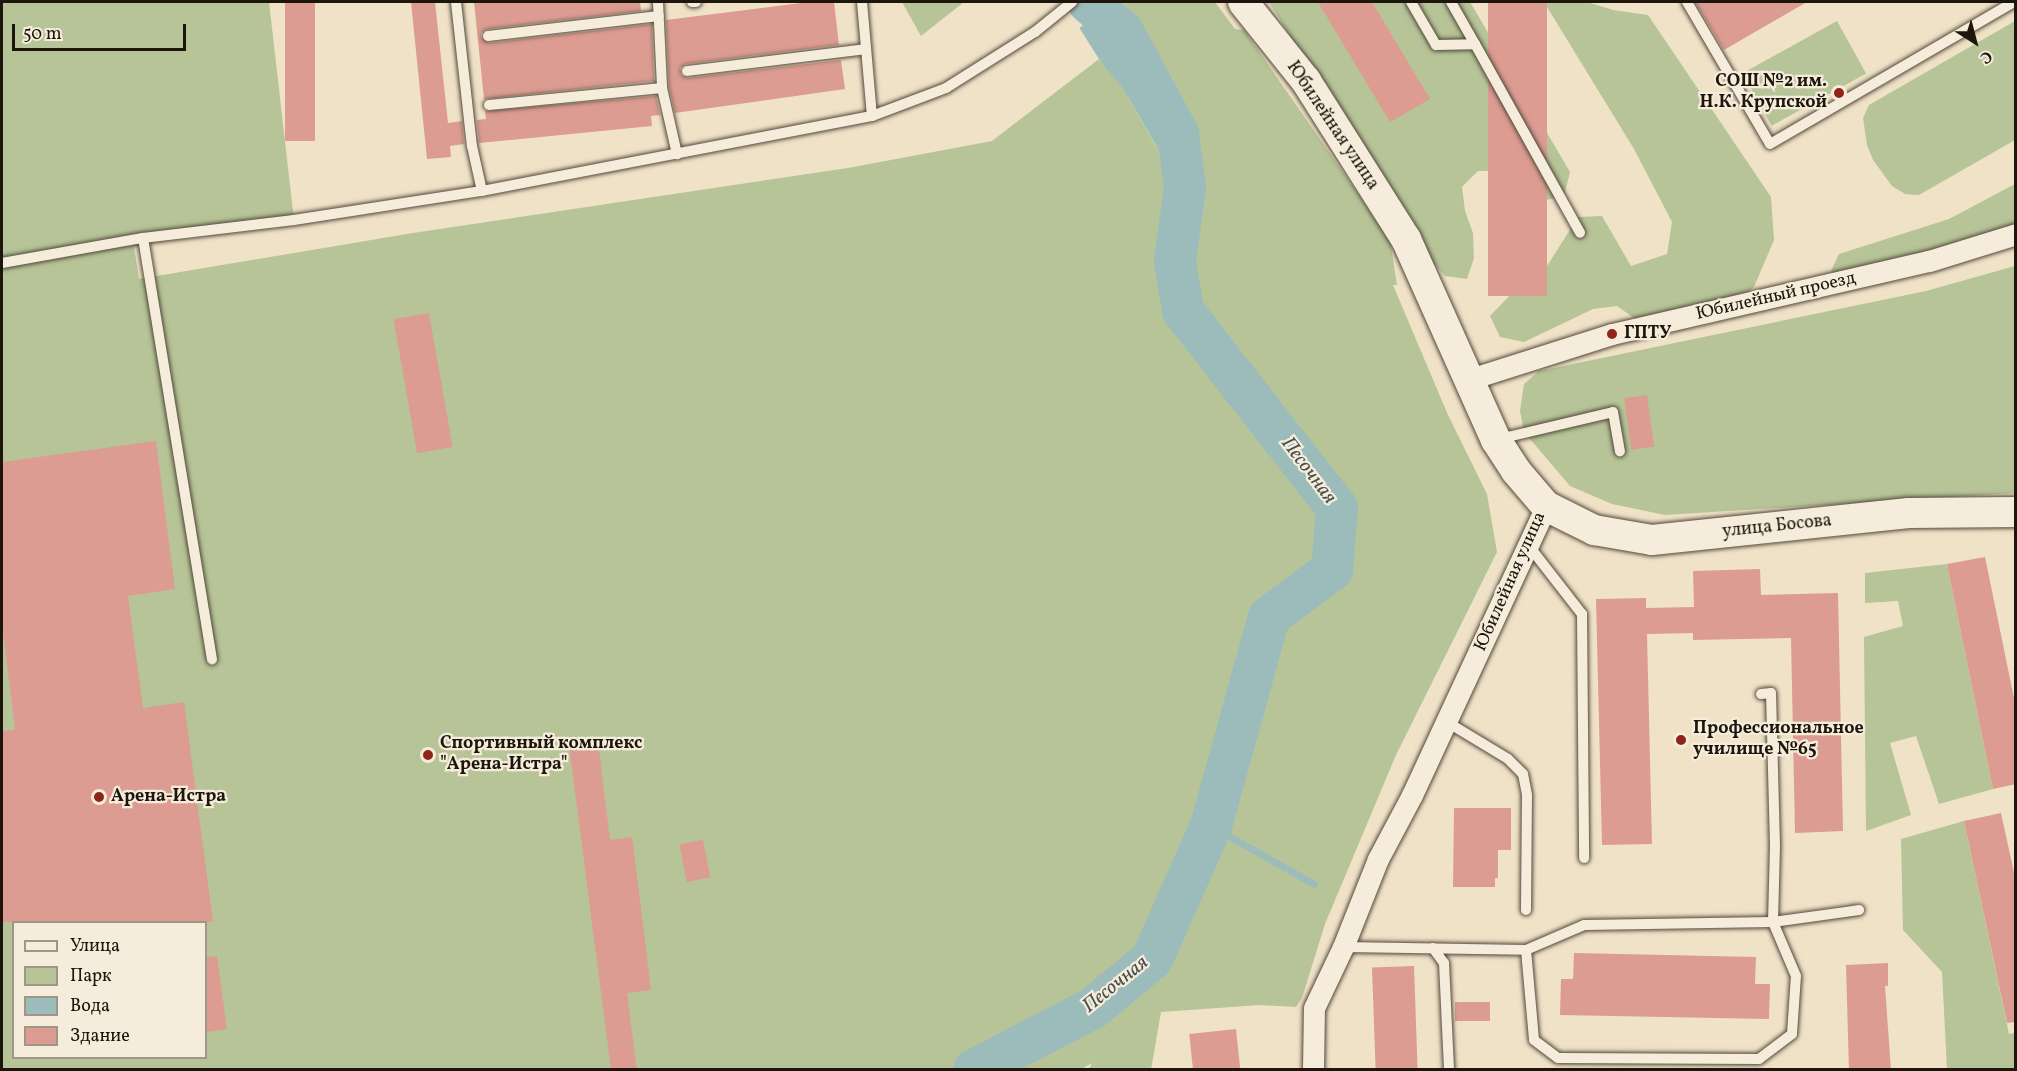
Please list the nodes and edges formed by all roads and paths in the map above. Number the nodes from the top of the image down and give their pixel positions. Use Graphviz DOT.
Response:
graph roads {
  1 [pos="456,2"];
  2 [pos="658,2"];
  3 [pos="862,2"];
  4 [pos="1072,2"];
  5 [pos="1243,2"];
  6 [pos="1411,2"];
  7 [pos="1451,2"];
  8 [pos="1687,2"];
  9 [pos="2014,2"];
  10 [pos="659,16"];
  11 [pos="488,36"];
  12 [pos="1475,44"];
  13 [pos="866,49"];
  14 [pos="687,71"];
  15 [pos="662,88"];
  16 [pos="489,105"];
  17 [pos="872,116"];
  18 [pos="677,154"];
  19 [pos="482,190"];
  20 [pos="1580,233"];
  21 [pos="2016,234"];
  22 [pos="143,238"];
  23 [pos="2,263"];
  24 [pos="1467,380"];
  25 [pos="1496,440"];
  26 [pos="1620,451"];
  27 [pos="1546,506"];
  28 [pos="2016,512"];
  29 [pos="1529,546"];
  30 [pos="212,658"];
  31 [pos="1761,694"];
  32 [pos="1447,722"];
  33 [pos="1584,858"];
  34 [pos="1527,910"];
  35 [pos="1859,910"];
  36 [pos="1773,922"];
  37 [pos="1343,946"];
  38 [pos="1433,948"];
  39 [pos="1526,950"];
  40 [pos="1313,1070"];
  41 [pos="1449,1070"];
  1 -- 19 [label="lane"];
  2 -- 10 [label="lane"];
  3 -- 13 [label="lane"];
  4 -- 17 [label="lane"];
  5 -- 24 [label="street, Юбилейная улица"];
  6 -- 12 [label="lane"];
  7 -- 12 [label="lane"];
  8 -- 9 [label="lane"];
  10 -- 11 [label="lane"];
  10 -- 15 [label="lane"];
  12 -- 20 [label="lane"];
  13 -- 14 [label="lane"];
  13 -- 17 [label="lane"];
  15 -- 16 [label="lane"];
  15 -- 18 [label="lane"];
  17 -- 18 [label="lane"];
  18 -- 19 [label="lane"];
  19 -- 22 [label="lane"];
  21 -- 24 [label="street, Юбилейный проезд"];
  22 -- 23 [label="lane"];
  22 -- 30 [label="lane"];
  24 -- 25 [label="street, Юбилейная улица"];
  25 -- 26 [label="lane"];
  25 -- 27 [label="street, Юбилейная улица"];
  27 -- 28 [label="street, улица Босова"];
  27 -- 29 [label="street, Юбилейная улица"];
  29 -- 32 [label="street, Юбилейная улица"];
  29 -- 33 [label="lane"];
  31 -- 36 [label="lane"];
  32 -- 34 [label="lane"];
  32 -- 37 [label="street, Юбилейная улица"];
  35 -- 36 [label="lane"];
  36 -- 39 [label="lane"];
  36 -- 39 [label="lane"];
  37 -- 38 [label="lane"];
  37 -- 40 [label="street, Юбилейная улица"];
  38 -- 39 [label="lane"];
  38 -- 41 [label="lane"];
}
